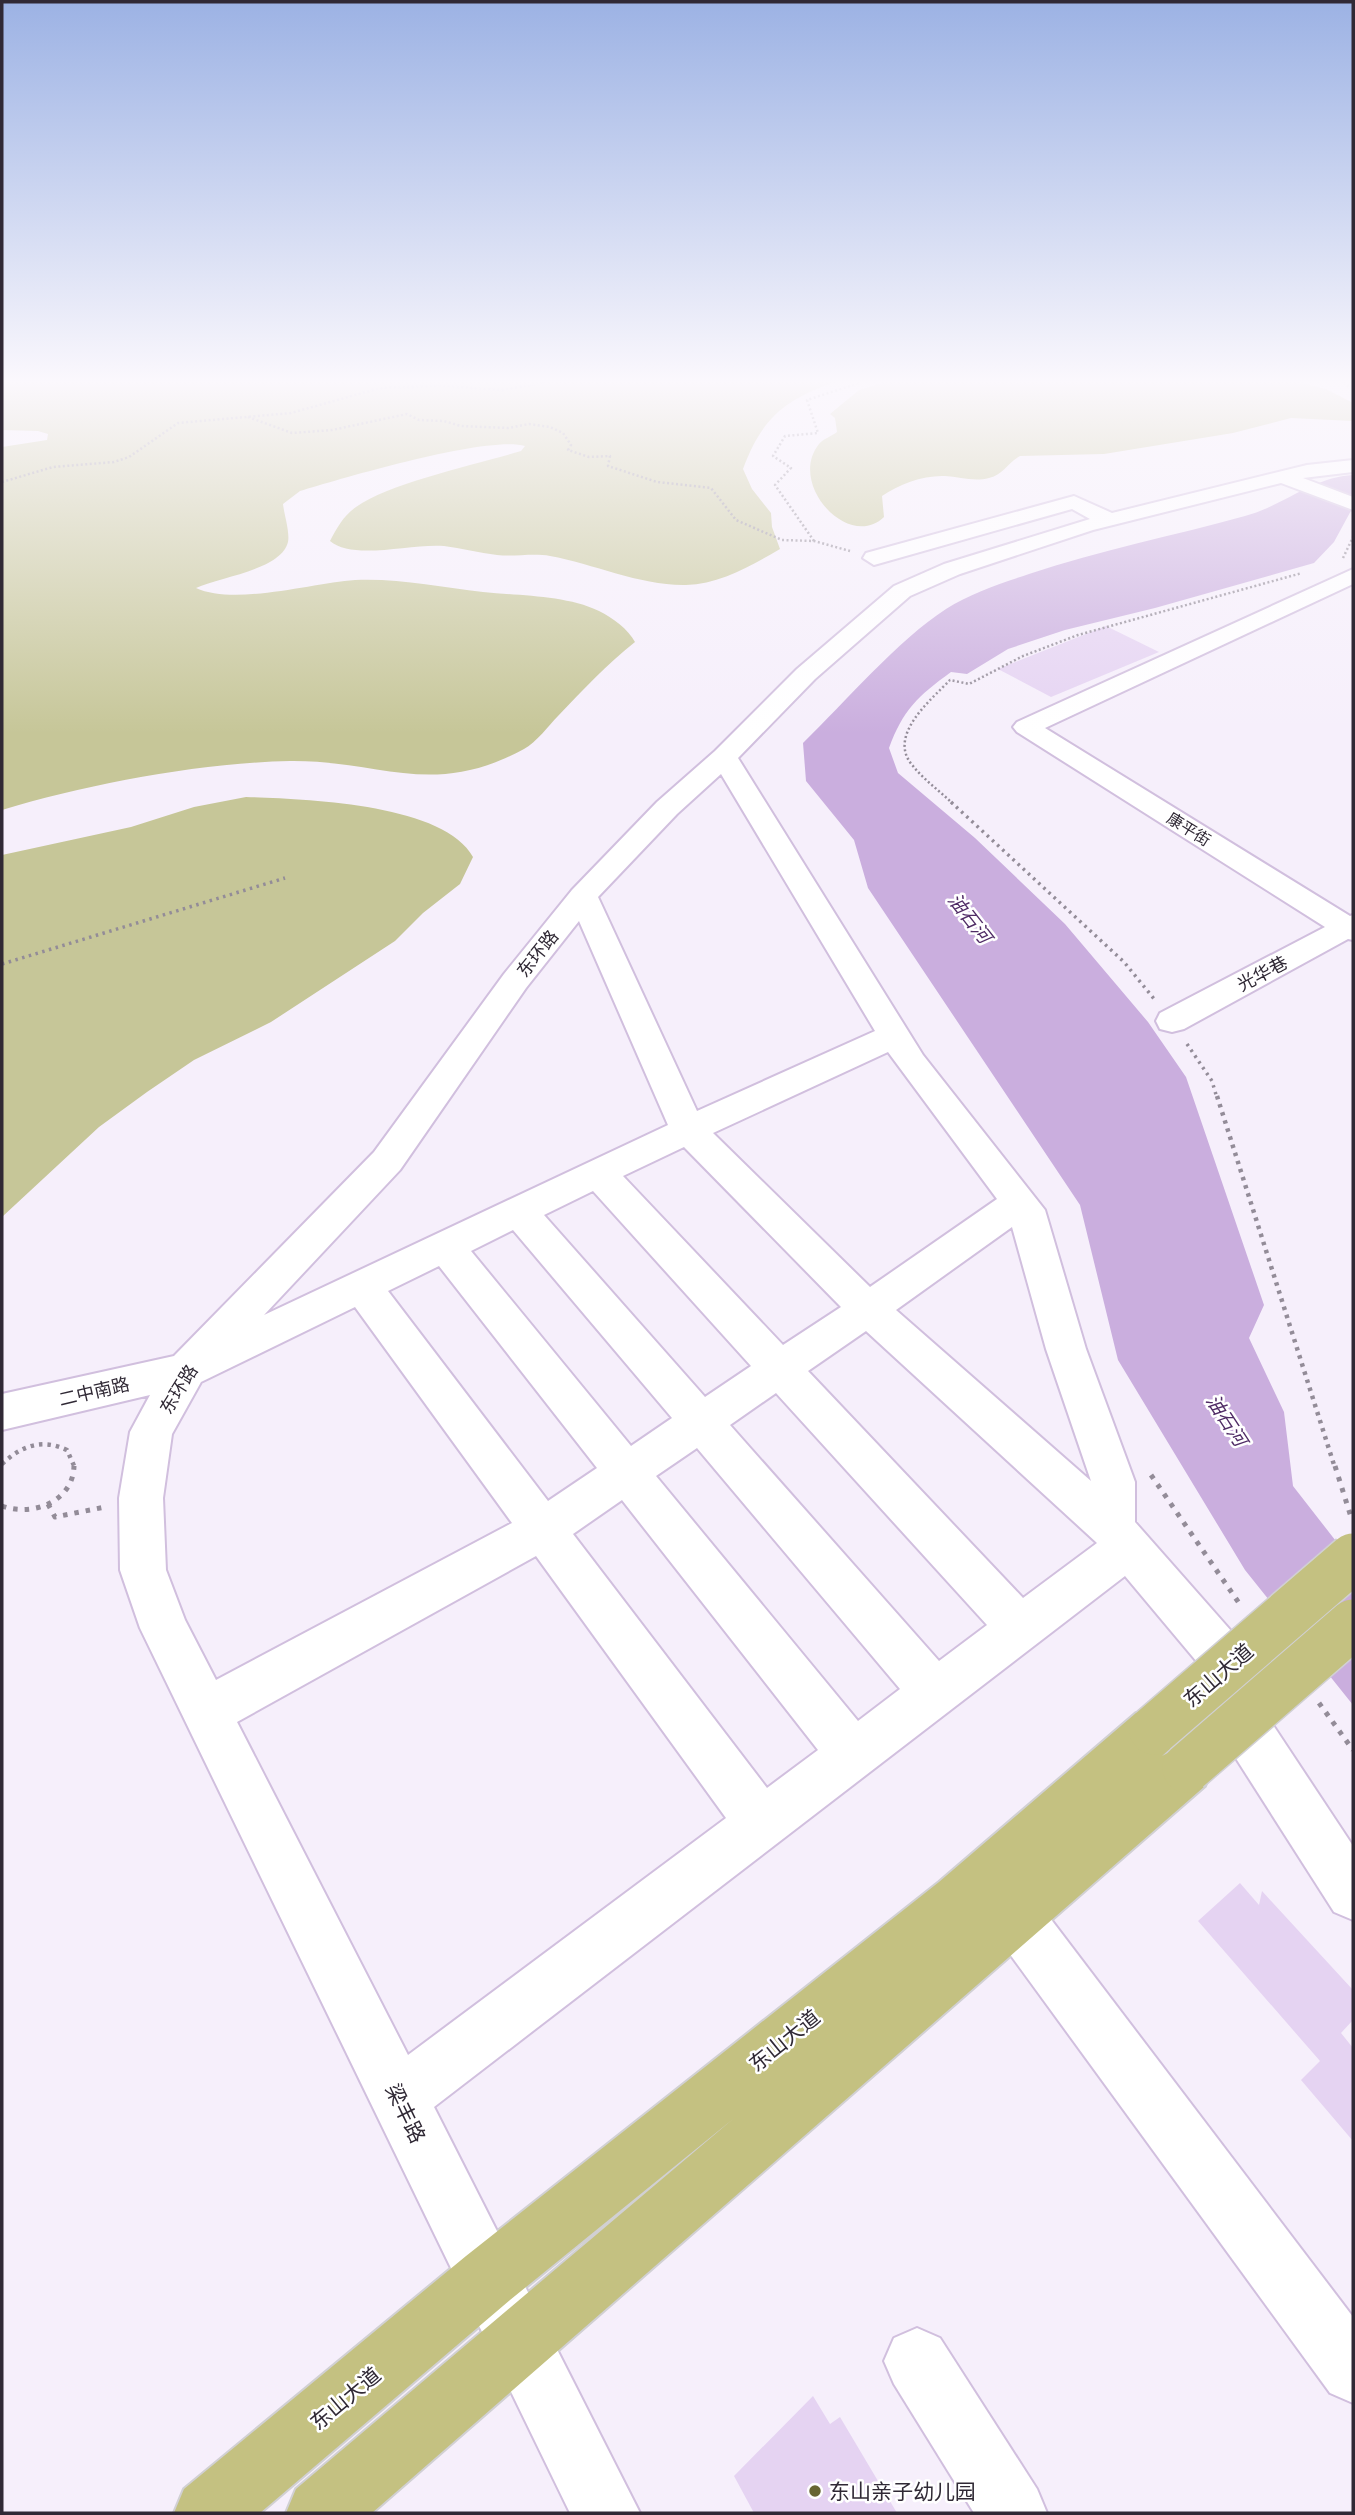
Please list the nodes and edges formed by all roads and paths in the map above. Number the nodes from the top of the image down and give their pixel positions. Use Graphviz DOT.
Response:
graph roads {
  1 [pos="720,499"];
  2 [pos="785,499"];
  3 [pos="1202,499"];
  4 [pos="1109,520"];
  5 [pos="1353,537"];
  6 [pos="814,541"];
  7 [pos="874,558"];
  8 [pos="1333,562"];
  9 [pos="1315,569"];
  10 [pos="936,576"];
  11 [pos="1353,576"];
  12 [pos="724,757"];
  13 [pos="285,878"];
  14 [pos="583,896"];
  15 [pos="1351,927"];
  16 [pos="2,964"];
  17 [pos="1172,1021"];
  18 [pos="894,1036"];
  19 [pos="688,1130"];
  20 [pos="598,1173"];
  21 [pos="1020,1202"];
  22 [pos="519,1211"];
  23 [pos="445,1246"];
  24 [pos="362,1286"];
  25 [pos="868,1309"];
  26 [pos="780,1369"];
  27 [pos="186,1370"];
  28 [pos="701,1423"];
  29 [pos="5,1430"];
  30 [pos="13,1454"];
  31 [pos="2,1464"];
  32 [pos="1149,1472"];
  33 [pos="627,1473"];
  34 [pos="48,1504"];
  35 [pos="2,1506"];
  36 [pos="107,1507"];
  37 [pos="1353,1524"];
  38 [pos="543,1529"];
  39 [pos="1121,1538"];
  40 [pos="1353,1558"];
  41 [pos="1245,1611"];
  42 [pos="1353,1624"];
  43 [pos="1020,1628"];
  44 [pos="1230,1665"];
  45 [pos="935,1693"];
  46 [pos="1313,1695"];
  47 [pos="206,1712"];
  48 [pos="1241,1721"];
  49 [pos="1170,1749"];
  50 [pos="1353,1750"];
  51 [pos="853,1755"];
  52 [pos="762,1824"];
  53 [pos="1353,1893"];
  54 [pos="1015,1916"];
  55 [pos="398,2098"];
  56 [pos="488,2278"];
  57 [pos="520,2342"];
  58 [pos="917,2361"];
  59 [pos="1353,2370"];
  60 [pos="208,2513"];
  61 [pos="320,2513"];
  62 [pos="606,2513"];
  63 [pos="1013,2513"];
  1 -- 6 [label="path"];
  2 -- 6 [label="path"];
  3 -- 4 [label="street, 东环路"];
  4 -- 7 [label="street"];
  4 -- 10 [label="street, 东环路"];
  5 -- 8 [label="path"];
  6 -- 7 [label="path"];
  7 -- 10 [label="street"];
  9 -- 17 [label="path"];
  10 -- 12 [label="street, 东环路"];
  11 -- 15 [label="street, 康平街"];
  12 -- 14 [label="street, 东环路"];
  12 -- 18 [label="street"];
  13 -- 16 [label="path"];
  14 -- 19 [label="street"];
  14 -- 27 [label="street, 东环路"];
  15 -- 17 [label="street, 光华巷"];
  17 -- 37 [label="path"];
  18 -- 19 [label="street, 二中南路"];
  18 -- 21 [label="street"];
  19 -- 20 [label="street, 二中南路"];
  19 -- 25 [label="street"];
  20 -- 22 [label="street, 二中南路"];
  20 -- 26 [label="street"];
  21 -- 25 [label="street"];
  21 -- 39 [label="street"];
  22 -- 23 [label="street, 二中南路"];
  22 -- 28 [label="street"];
  23 -- 24 [label="street, 二中南路"];
  23 -- 33 [label="street"];
  24 -- 27 [label="street, 二中南路"];
  24 -- 38 [label="street"];
  25 -- 26 [label="street"];
  25 -- 39 [label="street"];
  26 -- 28 [label="street"];
  26 -- 43 [label="street"];
  27 -- 29 [label="street, 二中南路"];
  27 -- 47 [label="street, 东环路"];
  28 -- 33 [label="street"];
  28 -- 45 [label="street"];
  29 -- 30 [label="path"];
  30 -- 31 [label="path"];
  30 -- 34 [label="path"];
  32 -- 41 [label="path"];
  33 -- 38 [label="street"];
  33 -- 51 [label="street"];
  34 -- 35 [label="path"];
  34 -- 36 [label="path"];
  38 -- 47 [label="street"];
  38 -- 52 [label="street"];
  39 -- 43 [label="street"];
  39 -- 44 [label="street"];
  40 -- 44 [label="main road, 东山大道, bridge"];
  42 -- 48 [label="main road, 东山大道, bridge"];
  43 -- 45 [label="street"];
  44 -- 49 [label="main road, 东山大道, bridge"];
  45 -- 51 [label="street"];
  46 -- 50 [label="path"];
  47 -- 55 [label="street, 梁丰路"];
  48 -- 49 [label="main road, 东山大道, bridge"];
  48 -- 53 [label="street"];
  49 -- 54 [label="main road, 东山大道"];
  49 -- 56 [label="main road, 东山大道"];
  51 -- 52 [label="street"];
  52 -- 55 [label="street"];
  54 -- 57 [label="main road, 东山大道"];
  54 -- 59 [label="street"];
  55 -- 56 [label="street, 梁丰路"];
  56 -- 57 [label="street, 梁丰路"];
  56 -- 60 [label="main road, 东山大道"];
  57 -- 61 [label="main road, 东山大道"];
  57 -- 62 [label="street, 梁丰路"];
  58 -- 63 [label="street"];
}
